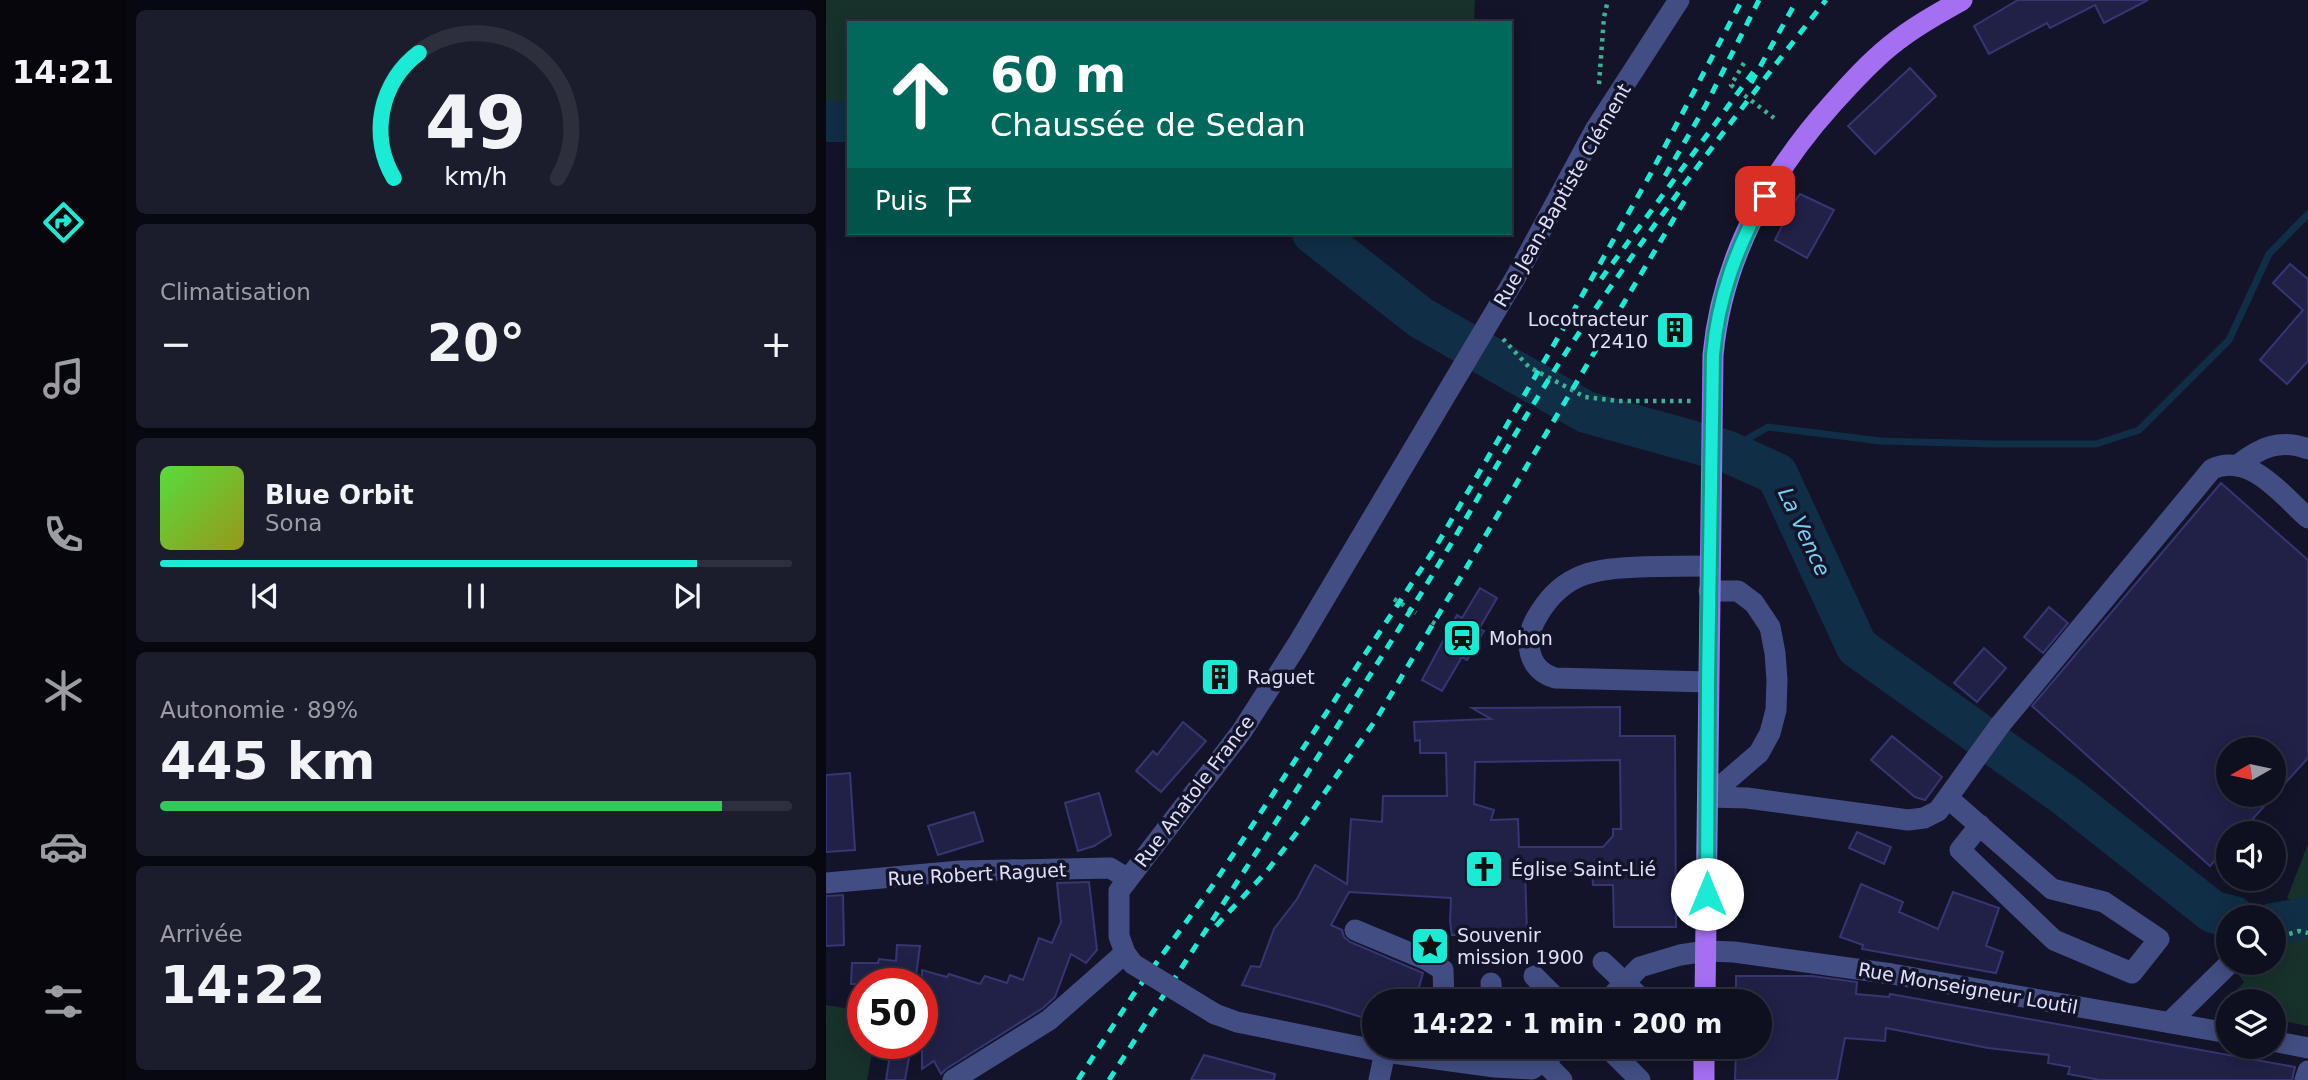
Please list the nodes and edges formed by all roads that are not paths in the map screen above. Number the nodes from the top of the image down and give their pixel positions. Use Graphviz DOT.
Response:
graph roads {
  1 [pos="1679,0"];
  2 [pos="1962,0"];
  3 [pos="1494,327"];
  4 [pos="2308,449"];
  5 [pos="2239,464"];
  6 [pos="2308,518"];
  7 [pos="1710,566"];
  8 [pos="1709,591"];
  9 [pos="1708,682"];
  10 [pos="1708,797"];
  11 [pos="1948,798"];
  12 [pos="1980,825"];
  13 [pos="1127,878"];
  14 [pos="826,883"];
  15 [pos="1355,930"];
  16 [pos="1706,951"];
  17 [pos="1129,958"];
  18 [pos="1603,962"];
  19 [pos="2218,975"];
  20 [pos="1534,976"];
  21 [pos="1625,983"];
  22 [pos="1444,989"];
  23 [pos="1547,989"];
  24 [pos="1619,989"];
  25 [pos="1631,989"];
  26 [pos="1705,989"];
  27 [pos="2170,1022"];
  28 [pos="2216,1031"];
  29 [pos="2286,1044"];
  30 [pos="1362,1047"];
  31 [pos="2308,1048"];
  32 [pos="1384,1059"];
  33 [pos="1500,1059"];
  34 [pos="1547,1059"];
  35 [pos="1619,1059"];
  36 [pos="1704,1059"];
  37 [pos="1544,1061"];
  38 [pos="2308,1071"];
  39 [pos="953,1080"];
  40 [pos="1379,1080"];
  41 [pos="1562,1080"];
  42 [pos="1640,1080"];
  43 [pos="1704,1080"];
  44 [pos="2305,1080"];
  1 -- 3 [label="street, Rue Jean-Baptiste Clément"];
  2 -- 7 [label="main road"];
  3 -- 13 [label="street, Rue Anatole France"];
  4 -- 5 [label="street"];
  5 -- 6 [label="street"];
  5 -- 11 [label="street"];
  7 -- 8 [label="main road"];
  7 -- 9 [label="street"];
  8 -- 9 [label="main road"];
  8 -- 10 [label="street"];
  9 -- 10 [label="main road"];
  10 -- 11 [label="street"];
  10 -- 16 [label="main road"];
  11 -- 12 [label="street"];
  12 -- 12 [label="street"];
  13 -- 14 [label="street, Rue Robert Raguet"];
  13 -- 17 [label="street, Rue Anatole France"];
  15 -- 22 [label="street"];
  16 -- 21 [label="street, Rue Monseigneur Loutil"];
  16 -- 26 [label="main road"];
  16 -- 27 [label="street, Rue Monseigneur Loutil"];
  17 -- 30 [label="street, bridge"];
  17 -- 39 [label="street"];
  18 -- 21 [label="street"];
  19 -- 27 [label="street"];
  20 -- 23 [label="street"];
  21 -- 24 [label="street, Rue Monseigneur Loutil"];
  21 -- 25 [label="street"];
  27 -- 28 [label="street, Rue Monseigneur Loutil"];
  29 -- 31 [label="street"];
  32 -- 40 [label="street"];
  33 -- 37 [label="street"];
  34 -- 37 [label="street"];
  35 -- 42 [label="street"];
  36 -- 43 [label="main road"];
  37 -- 41 [label="street"];
  38 -- 44 [label="street"];
}
